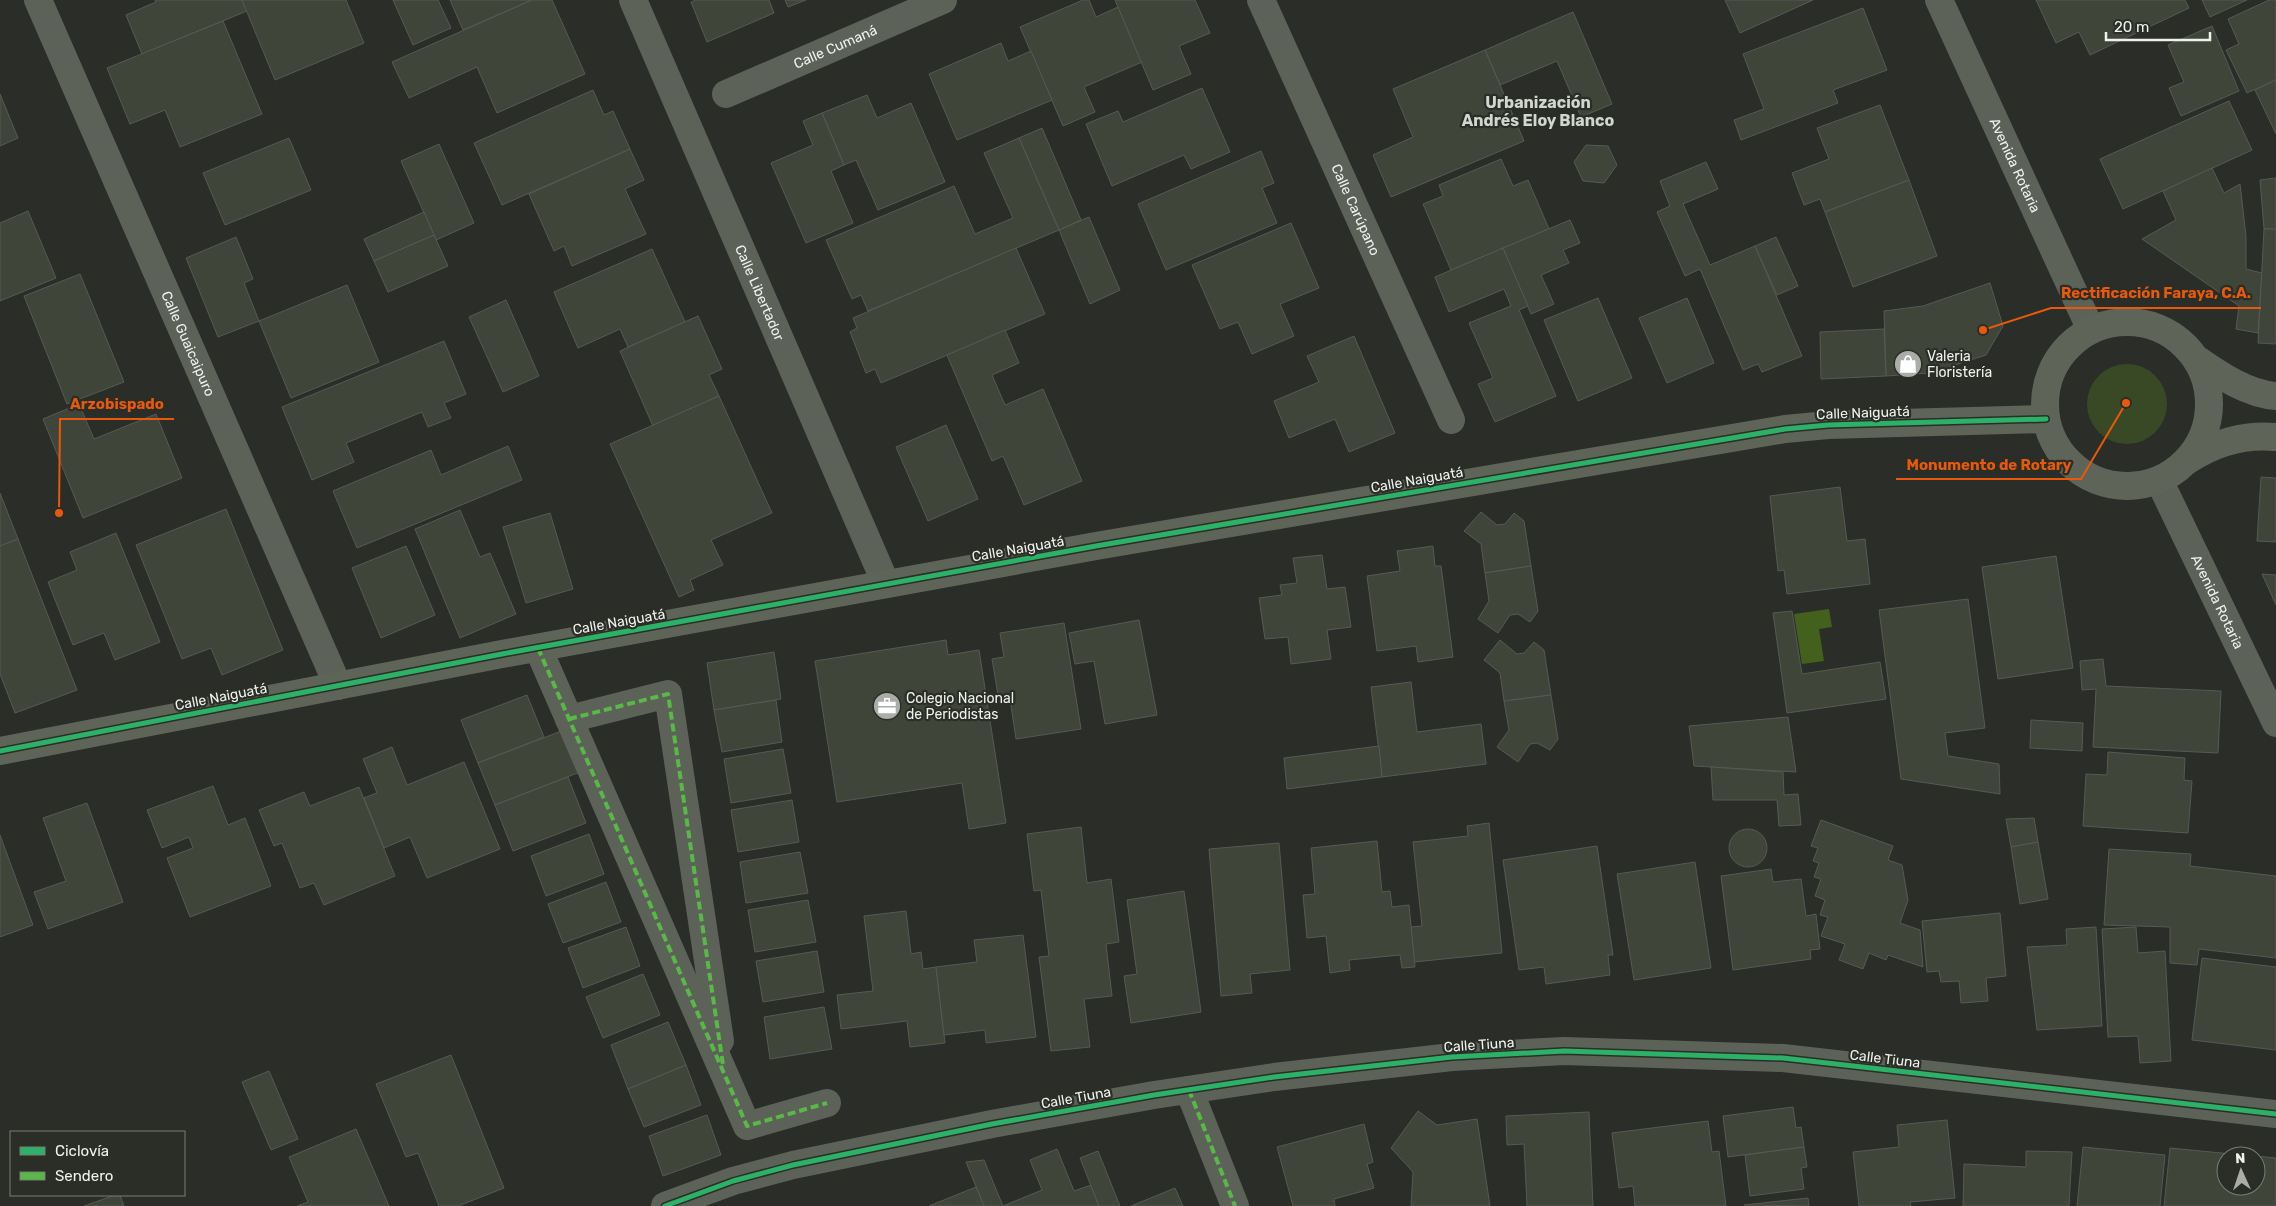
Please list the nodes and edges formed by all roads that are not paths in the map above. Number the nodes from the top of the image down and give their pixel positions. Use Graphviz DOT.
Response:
graph roads {
  1 [pos="38,0"];
  2 [pos="633,0"];
  3 [pos="943,0"];
  4 [pos="1261,0"];
  5 [pos="1939,0"];
  6 [pos="726,94"];
  7 [pos="2092,330"];
  8 [pos="2198,360"];
  9 [pos="2276,396"];
  10 [pos="2046,418"];
  11 [pos="1451,420"];
  12 [pos="2276,437"];
  13 [pos="2188,460"];
  14 [pos="2159,480"];
  15 [pos="886,584"];
  16 [pos="538,648"];
  17 [pos="338,686"];
  18 [pos="569,719"];
  19 [pos="2276,723"];
  20 [pos="0,751"];
  21 [pos="725,1076"];
  22 [pos="1189,1090"];
  23 [pos="827,1103"];
  24 [pos="2276,1114"];
  25 [pos="665,1206"];
  26 [pos="1235,1206"];
  1 -- 17 [label="street, Calle Guaicaipuro"];
  2 -- 15 [label="street, Calle Libertador"];
  3 -- 6 [label="street, Calle Cumaná"];
  4 -- 11 [label="street, Calle Carúpano"];
  5 -- 7 [label="street, Avenida Rotaria"];
  7 -- 8 [label="street"];
  7 -- 10 [label="street"];
  8 -- 9 [label="street"];
  8 -- 13 [label="street"];
  10 -- 14 [label="street"];
  10 -- 15 [label="street, Calle Naiguatá"];
  12 -- 13 [label="street"];
  13 -- 14 [label="street"];
  14 -- 19 [label="street, Avenida Rotaria"];
  15 -- 16 [label="street, Calle Naiguatá"];
  16 -- 17 [label="street, Calle Naiguatá"];
  16 -- 18 [label="street"];
  17 -- 20 [label="street, Calle Naiguatá"];
  18 -- 21 [label="street"];
  18 -- 21 [label="street"];
  21 -- 23 [label="street"];
  22 -- 24 [label="street, Calle Tiuna"];
  22 -- 25 [label="street, Calle Tiuna"];
  22 -- 26 [label="street"];
}
